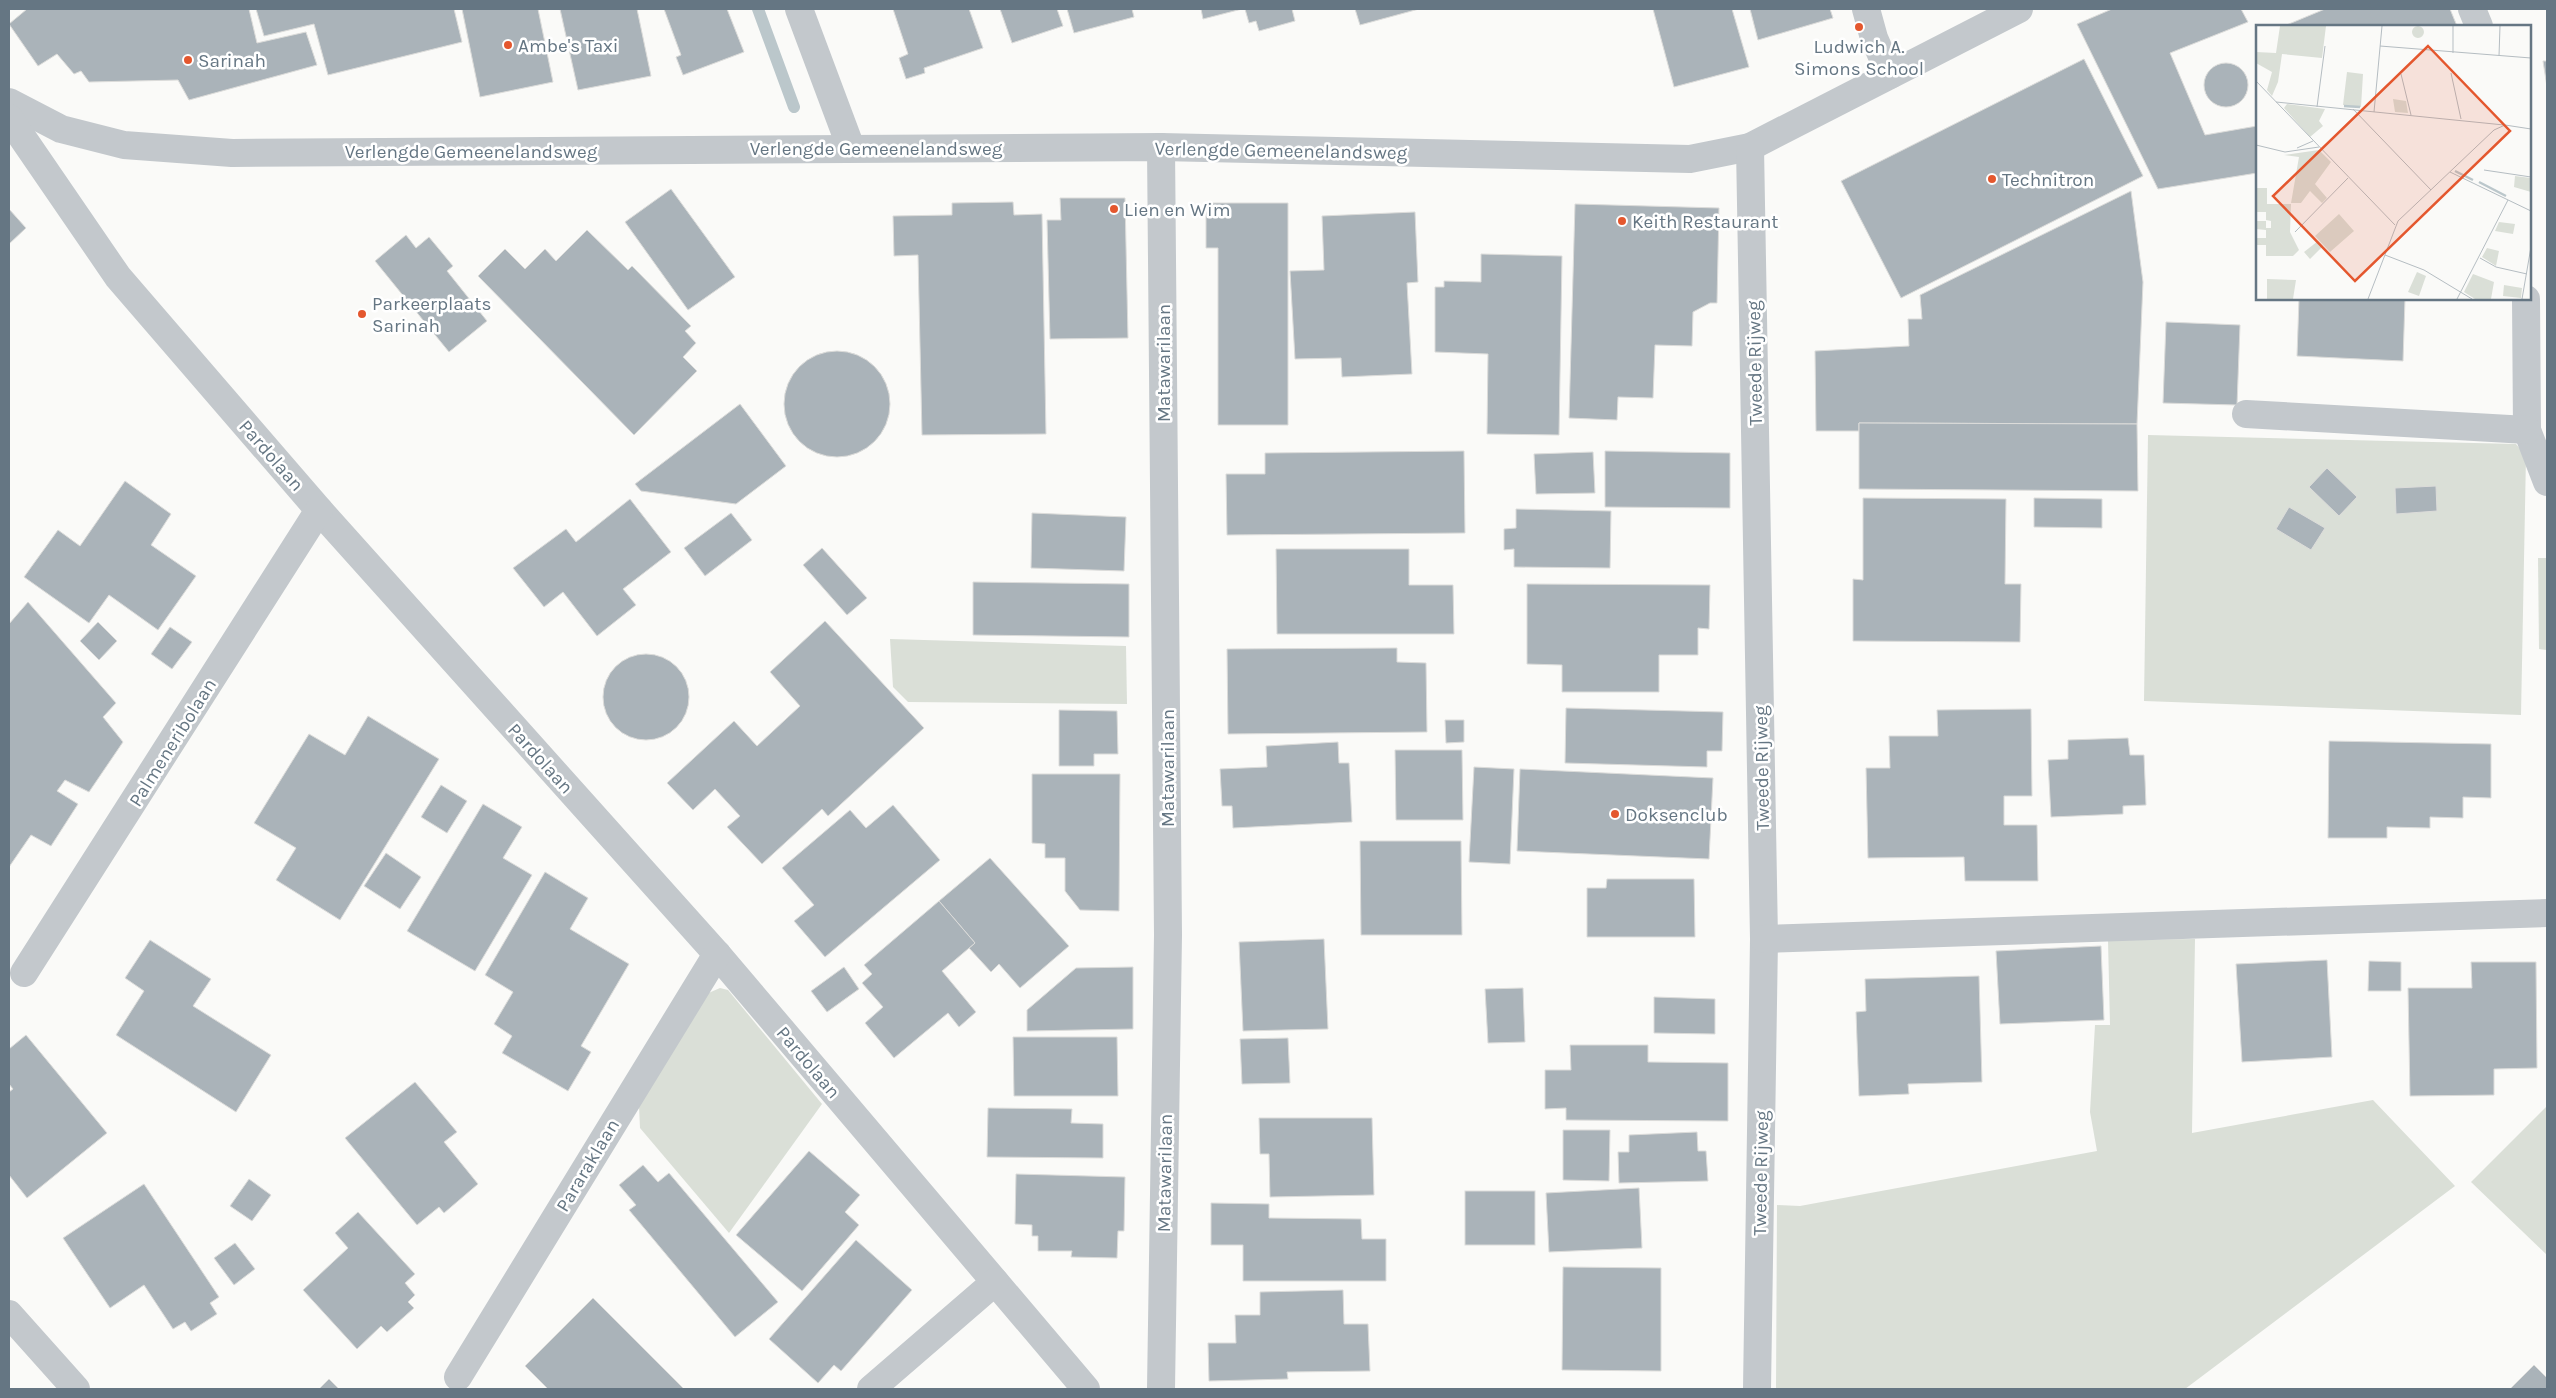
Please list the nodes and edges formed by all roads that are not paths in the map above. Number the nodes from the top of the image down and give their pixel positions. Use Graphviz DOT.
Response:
graph roads {
  1 [pos="799,9"];
  2 [pos="1866,9"];
  3 [pos="2019,9"];
  4 [pos="2472,9"];
  5 [pos="2479,25"];
  6 [pos="1890,75"];
  7 [pos="9,102"];
  8 [pos="9,118"];
  9 [pos="1750,147"];
  10 [pos="851,148"];
  11 [pos="1161,148"];
  12 [pos="2526,300"];
  13 [pos="2246,414"];
  14 [pos="2527,430"];
  15 [pos="2547,482"];
  16 [pos="319,510"];
  17 [pos="2547,913"];
  18 [pos="1764,939"];
  19 [pos="717,954"];
  20 [pos="24,973"];
  21 [pos="995,1282"];
  22 [pos="9,1314"];
  23 [pos="458,1377"];
  24 [pos="76,1389"];
  25 [pos="871,1389"];
  26 [pos="1086,1389"];
  27 [pos="1161,1389"];
  28 [pos="1757,1389"];
  1 -- 10 [label="street"];
  2 -- 6 [label="street"];
  3 -- 6 [label="street, Verlengde Gemeenelandsweg"];
  4 -- 5 [label="street"];
  6 -- 9 [label="street, Verlengde Gemeenelandsweg"];
  7 -- 10 [label="street, Verlengde Gemeenelandsweg"];
  8 -- 16 [label="street, Pardolaan"];
  9 -- 11 [label="street, Verlengde Gemeenelandsweg"];
  9 -- 18 [label="street, Tweede Rijweg"];
  10 -- 11 [label="street, Verlengde Gemeenelandsweg"];
  11 -- 27 [label="street, Matawarilaan"];
  12 -- 14 [label="street"];
  13 -- 14 [label="street"];
  14 -- 15 [label="street"];
  16 -- 19 [label="street, Pardolaan"];
  16 -- 20 [label="street, Palmeneribolaan"];
  17 -- 18 [label="street"];
  18 -- 28 [label="street, Tweede Rijweg"];
  19 -- 21 [label="street, Pardolaan"];
  19 -- 23 [label="street, Pararaklaan"];
  21 -- 25 [label="street"];
  21 -- 26 [label="street, Pardolaan"];
  22 -- 24 [label="street"];
}
